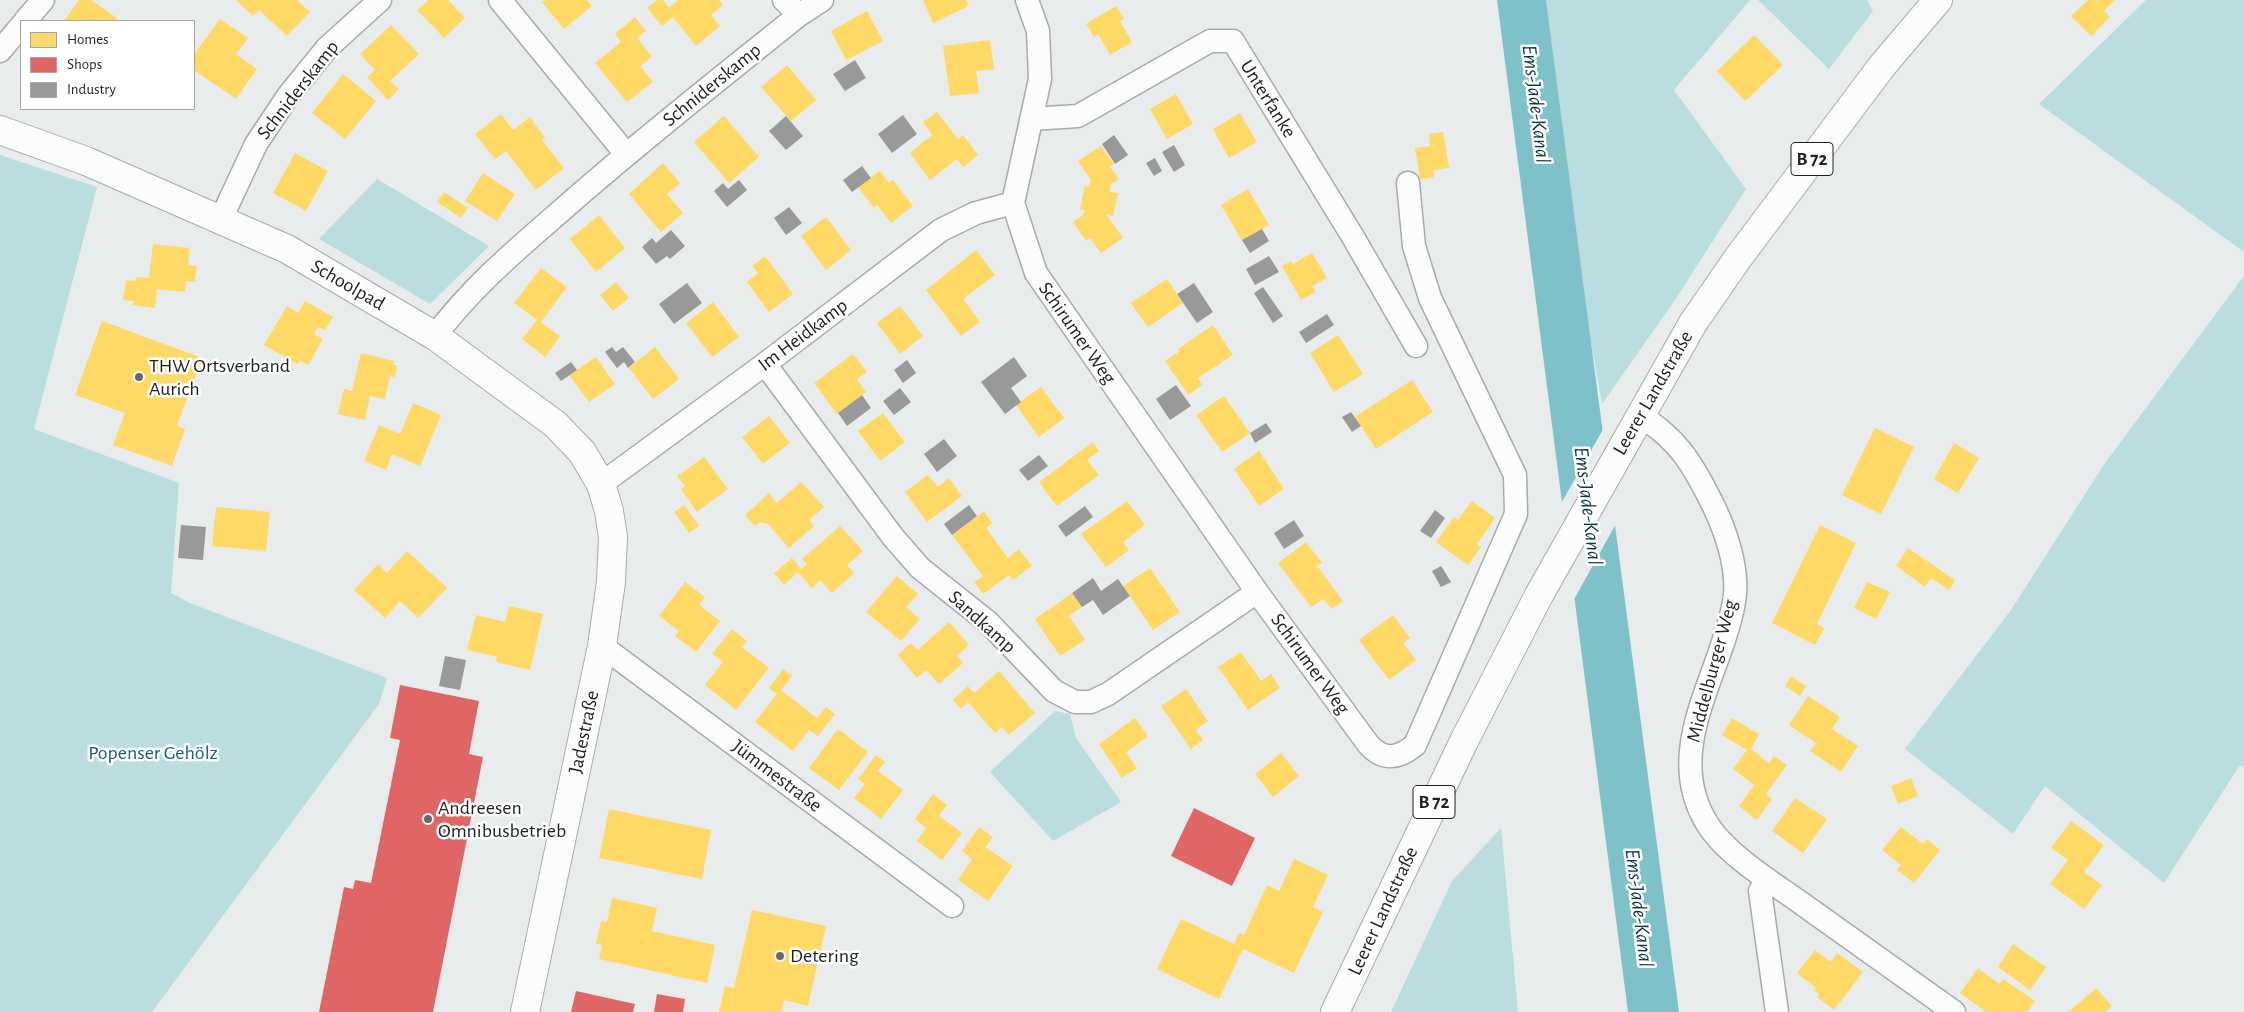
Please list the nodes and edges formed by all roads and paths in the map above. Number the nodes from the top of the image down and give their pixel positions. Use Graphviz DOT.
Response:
graph roads {
  1 [pos="43,0"];
  2 [pos="380,0"];
  3 [pos="500,0"];
  4 [pos="822,0"];
  5 [pos="1027,0"];
  6 [pos="1938,0"];
  7 [pos="791,7"];
  8 [pos="26,20"];
  9 [pos="20,27"];
  10 [pos="0,51"];
  11 [pos="1032,119"];
  12 [pos="0,130"];
  13 [pos="626,154"];
  14 [pos="1408,183"];
  15 [pos="1013,203"];
  16 [pos="221,219"];
  17 [pos="435,336"];
  18 [pos="1416,346"];
  19 [pos="764,364"];
  20 [pos="1637,420"];
  21 [pos="601,484"];
  22 [pos="613,537"];
  23 [pos="1257,592"];
  24 [pos="602,646"];
  25 [pos="1768,879"];
  26 [pos="952,906"];
  27 [pos="525,1012"];
  28 [pos="1335,1012"];
  29 [pos="1777,1012"];
  30 [pos="1954,1012"];
  1 -- 8 [label="street"];
  2 -- 16 [label="street, Schniderskamp"];
  3 -- 13 [label="street"];
  4 -- 7 [label="street, Schniderskamp"];
  5 -- 11 [label="street"];
  6 -- 20 [label="street, Leerer Landstraße / B 72"];
  7 -- 13 [label="street, Schniderskamp"];
  9 -- 10 [label="street"];
  11 -- 15 [label="street"];
  11 -- 18 [label="street, Unterfanke"];
  12 -- 16 [label="street, Schoolpad"];
  13 -- 17 [label="street, Schniderskamp"];
  14 -- 23 [label="street, Schirumer Weg"];
  15 -- 19 [label="street, Im Heidkamp"];
  15 -- 23 [label="street, Schirumer Weg"];
  16 -- 17 [label="street, Schoolpad"];
  17 -- 21 [label="street, Schoolpad"];
  19 -- 21 [label="street, Im Heidkamp"];
  19 -- 23 [label="street, Sandkamp"];
  20 -- 25 [label="street, Middelburger Weg"];
  20 -- 28 [label="street, Leerer Landstraße / B 72"];
  21 -- 22 [label="street, Schoolpad"];
  22 -- 24 [label="street, Jadestraße"];
  24 -- 26 [label="street, Jümmestraße"];
  24 -- 27 [label="street, Jadestraße"];
  25 -- 29 [label="street"];
  25 -- 30 [label="street, Middelburger Weg"];
}
